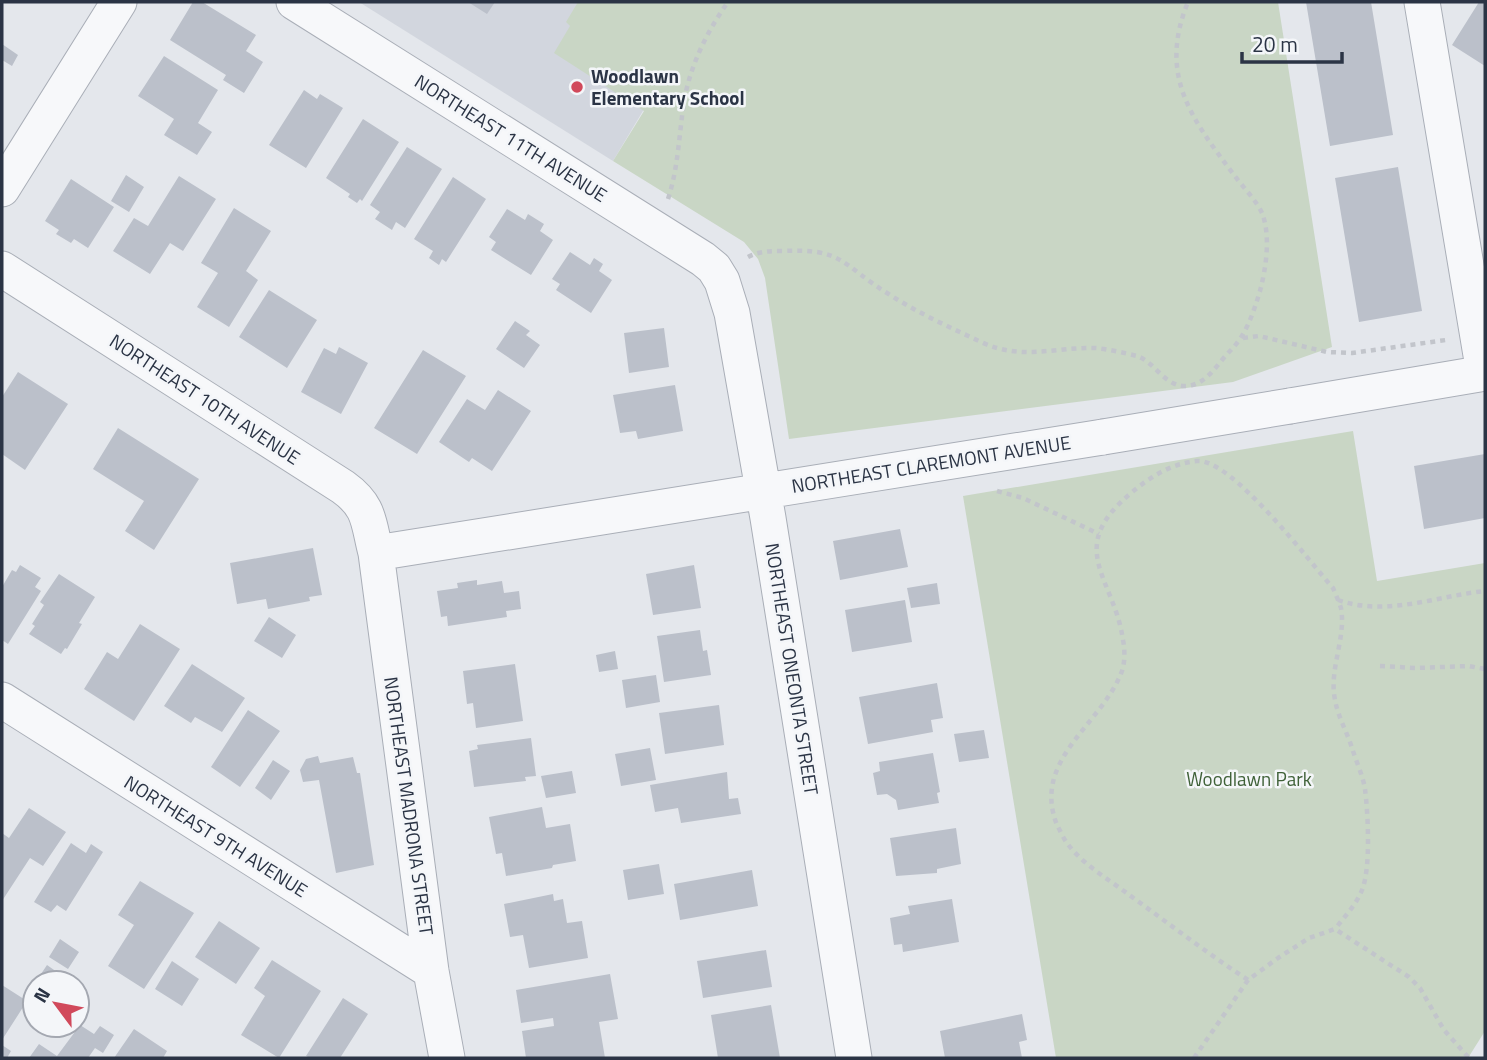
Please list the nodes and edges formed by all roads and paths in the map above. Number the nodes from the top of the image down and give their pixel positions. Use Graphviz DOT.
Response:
graph roads {
  1 [pos="118,2"];
  2 [pos="294,2"];
  3 [pos="728,2"];
  4 [pos="1188,2"];
  5 [pos="1422,2"];
  6 [pos="2,189"];
  7 [pos="653,226"];
  8 [pos="2,269"];
  9 [pos="722,281"];
  10 [pos="1478,336"];
  11 [pos="1243,338"];
  12 [pos="1484,373"];
  13 [pos="956,461"];
  14 [pos="763,490"];
  15 [pos="1099,534"];
  16 [pos="376,553"];
  17 [pos="1485,591"];
  18 [pos="1338,600"];
  19 [pos="1380,666"];
  20 [pos="1485,669"];
  21 [pos="2,700"];
  22 [pos="1335,929"];
  23 [pos="431,971"];
  24 [pos="1248,980"];
  25 [pos="447,1058"];
  26 [pos="854,1058"];
  27 [pos="1194,1058"];
  28 [pos="1469,1058"];
  1 -- 6 [label="street"];
  2 -- 7 [label="street, NORTHEAST 11TH AVENUE"];
  3 -- 7 [label="path"];
  4 -- 11 [label="path"];
  5 -- 10 [label="street"];
  7 -- 9 [label="street, NORTHEAST 11TH AVENUE"];
  8 -- 16 [label="street, NORTHEAST 10TH AVENUE"];
  9 -- 11 [label="path"];
  9 -- 14 [label="street, NORTHEAST ONEONTA STREET"];
  10 -- 11 [label="path"];
  10 -- 12 [label="street"];
  12 -- 13 [label="street, NORTHEAST CLAREMONT AVENUE, bridge"];
  13 -- 14 [label="street, NORTHEAST CLAREMONT AVENUE"];
  13 -- 15 [label="path"];
  14 -- 16 [label="street, NORTHEAST CLAREMONT AVENUE"];
  14 -- 26 [label="street, NORTHEAST ONEONTA STREET"];
  15 -- 18 [label="path"];
  15 -- 24 [label="path"];
  16 -- 23 [label="street, NORTHEAST MADRONA STREET"];
  17 -- 18 [label="path"];
  18 -- 22 [label="path"];
  19 -- 20 [label="path"];
  21 -- 23 [label="street, NORTHEAST 9TH AVENUE"];
  22 -- 24 [label="path"];
  22 -- 28 [label="path"];
  23 -- 25 [label="street, NORTHEAST MADRONA STREET"];
  24 -- 27 [label="path"];
}
